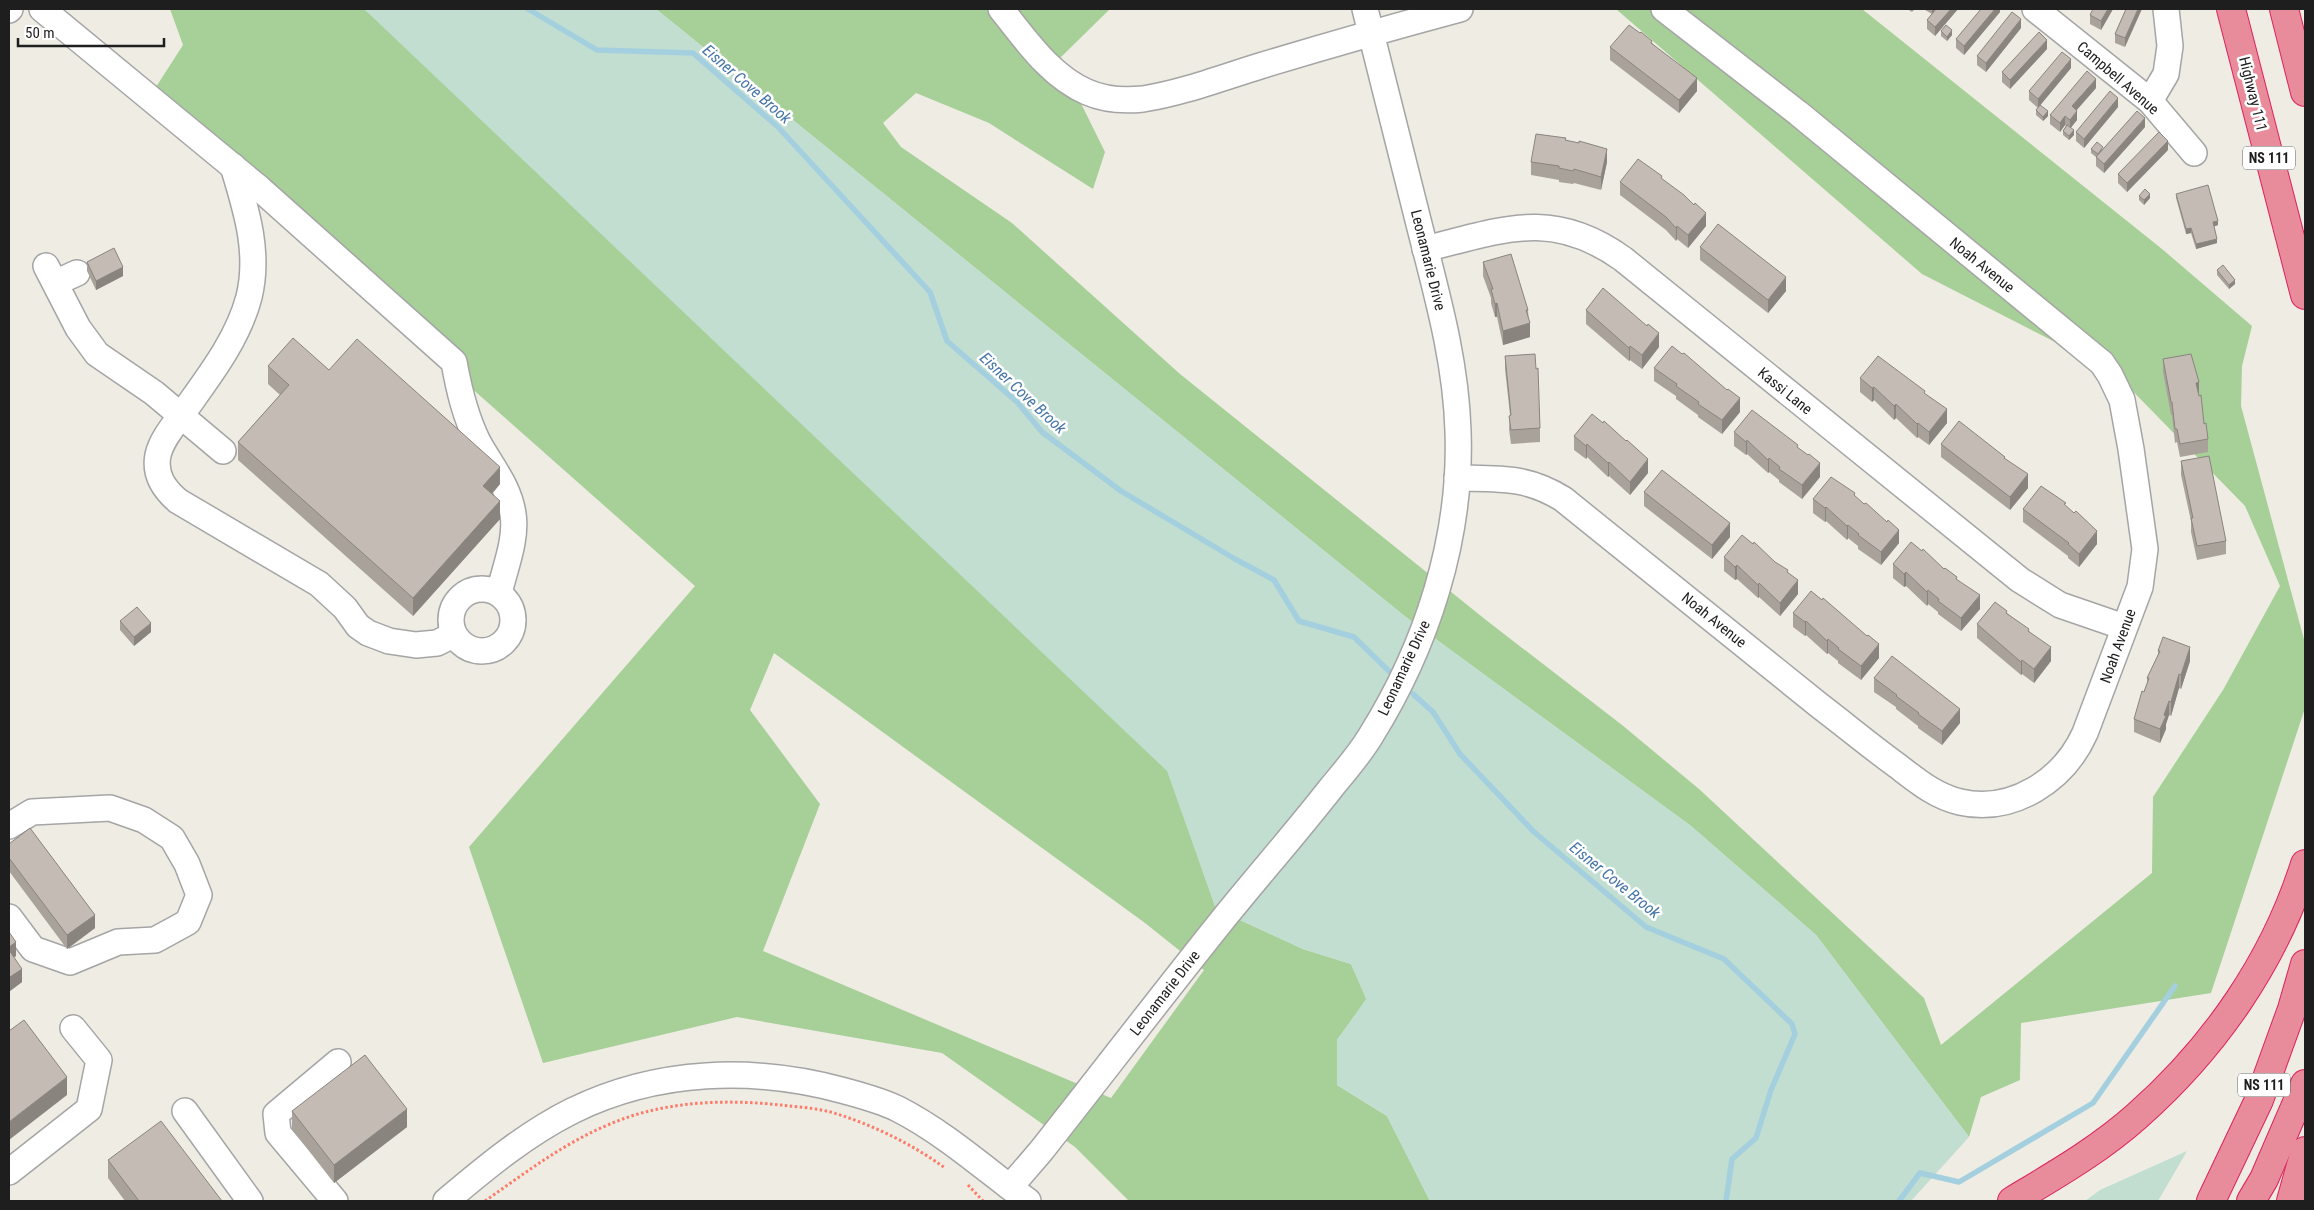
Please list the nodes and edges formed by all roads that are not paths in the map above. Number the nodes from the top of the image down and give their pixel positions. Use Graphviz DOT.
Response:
graph roads {
  1 [pos="42,9"];
  2 [pos="1001,9"];
  3 [pos="1365,9"];
  4 [pos="1460,9"];
  5 [pos="1664,9"];
  6 [pos="2035,9"];
  7 [pos="2166,9"];
  8 [pos="2284,9"];
  9 [pos="2232,13"];
  10 [pos="1371,33"];
  11 [pos="2305,92"];
  12 [pos="2150,101"];
  13 [pos="2194,153"];
  14 [pos="233,166"];
  15 [pos="1425,249"];
  16 [pos="77,273"];
  17 [pos="2305,295"];
  18 [pos="181,415"];
  19 [pos="223,450"];
  20 [pos="1457,478"];
  21 [pos="499,592"];
  22 [pos="2124,627"];
  23 [pos="453,635"];
  24 [pos="9,826"];
  25 [pos="2305,864"];
  26 [pos="9,917"];
  27 [pos="2305,964"];
  28 [pos="73,1028"];
  29 [pos="338,1062"];
  30 [pos="2305,1084"];
  31 [pos="185,1112"];
  32 [pos="2305,1151"];
  33 [pos="9,1172"];
  34 [pos="1019,1194"];
  35 [pos="250,1201"];
  36 [pos="335,1201"];
  37 [pos="446,1201"];
  38 [pos="2012,1201"];
  39 [pos="2211,1201"];
  40 [pos="2251,1201"];
  41 [pos="2291,1201"];
  1 -- 14 [label="street"];
  2 -- 10 [label="street"];
  3 -- 10 [label="street, Leonamarie Drive"];
  4 -- 10 [label="street"];
  5 -- 22 [label="street, Noah Avenue"];
  6 -- 12 [label="street, Campbell Avenue"];
  7 -- 12 [label="street"];
  8 -- 11 [label="highway"];
  9 -- 17 [label="highway, Highway 111 / NS 111"];
  10 -- 15 [label="street, Leonamarie Drive"];
  12 -- 13 [label="street, Campbell Avenue"];
  14 -- 18 [label="street"];
  14 -- 21 [label="street"];
  15 -- 20 [label="street, Leonamarie Drive"];
  15 -- 22 [label="street, Kassi Lane"];
  16 -- 18 [label="street"];
  18 -- 19 [label="street"];
  18 -- 23 [label="street"];
  20 -- 22 [label="street, Noah Avenue"];
  20 -- 34 [label="street, Leonamarie Drive"];
  21 -- 23 [label="street"];
  21 -- 23 [label="street"];
  24 -- 26 [label="street"];
  25 -- 38 [label="highway"];
  27 -- 39 [label="highway, NS 111"];
  28 -- 33 [label="street"];
  29 -- 36 [label="street"];
  30 -- 40 [label="highway, NS 111"];
  31 -- 35 [label="street"];
  32 -- 41 [label="highway"];
  34 -- 37 [label="street"];
}
